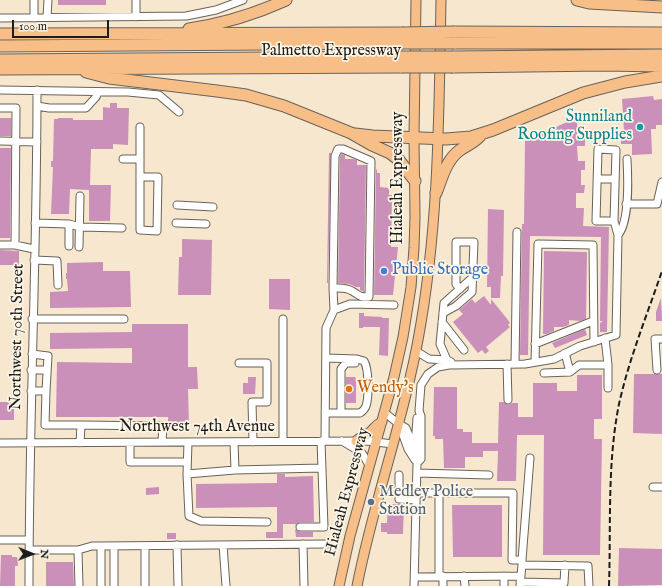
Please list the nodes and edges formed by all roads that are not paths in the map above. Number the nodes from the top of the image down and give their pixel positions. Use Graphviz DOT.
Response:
graph roads {
  1 [pos="34,0"];
  2 [pos="48,0"];
  3 [pos="136,0"];
  4 [pos="243,0"];
  5 [pos="286,0"];
  6 [pos="416,0"];
  7 [pos="441,0"];
  8 [pos="577,0"];
  9 [pos="662,7"];
  10 [pos="136,17"];
  11 [pos="0,18"];
  12 [pos="34,18"];
  13 [pos="47,18"];
  14 [pos="662,33"];
  15 [pos="0,34"];
  16 [pos="146,35"];
  17 [pos="454,37"];
  18 [pos="402,38"];
  19 [pos="662,43"];
  20 [pos="0,46"];
  21 [pos="662,55"];
  22 [pos="0,60"];
  23 [pos="401,62"];
  24 [pos="454,62"];
  25 [pos="662,66"];
  26 [pos="72,68"];
  27 [pos="0,69"];
  28 [pos="662,76"];
  29 [pos="0,90"];
  30 [pos="37,90"];
  31 [pos="98,92"];
  32 [pos="37,106"];
  33 [pos="0,108"];
  34 [pos="179,112"];
  35 [pos="140,127"];
  36 [pos="351,133"];
  37 [pos="482,134"];
  38 [pos="414,137"];
  39 [pos="438,138"];
  40 [pos="0,141"];
  41 [pos="16,141"];
  42 [pos="37,142"];
  43 [pos="123,159"];
  44 [pos="140,159"];
  45 [pos="627,159"];
  46 [pos="140,176"];
  47 [pos="597,179"];
  48 [pos="616,179"];
  49 [pos="415,181"];
  50 [pos="662,182"];
  51 [pos="436,193"];
  52 [pos="80,196"];
  53 [pos="626,204"];
  54 [pos="660,204"];
  55 [pos="177,205"];
  56 [pos="213,207"];
  57 [pos="614,221"];
  58 [pos="35,223"];
  59 [pos="176,223"];
  60 [pos="69,224"];
  61 [pos="206,224"];
  62 [pos="80,226"];
  63 [pos="122,228"];
  64 [pos="517,232"];
  65 [pos="618,235"];
  66 [pos="0,245"];
  67 [pos="15,245"];
  68 [pos="69,246"];
  69 [pos="79,247"];
  70 [pos="34,250"];
  71 [pos="34,260"];
  72 [pos="474,277"];
  73 [pos="58,285"];
  74 [pos="333,288"];
  75 [pos="460,289"];
  76 [pos="394,305"];
  77 [pos="334,310"];
  78 [pos="443,313"];
  79 [pos="32,319"];
  80 [pos="124,319"];
  81 [pos="283,319"];
  82 [pos="593,321"];
  83 [pos="442,322"];
  84 [pos="606,338"];
  85 [pos="658,339"];
  86 [pos="594,342"];
  87 [pos="535,344"];
  88 [pos="464,350"];
  89 [pos="416,351"];
  90 [pos="32,354"];
  91 [pos="565,354"];
  92 [pos="326,358"];
  93 [pos="447,360"];
  94 [pos="535,362"];
  95 [pos="239,363"];
  96 [pos="511,364"];
  97 [pos="456,365"];
  98 [pos="608,365"];
  99 [pos="31,370"];
  100 [pos="47,370"];
  101 [pos="366,370"];
  102 [pos="657,370"];
  103 [pos="570,372"];
  104 [pos="544,373"];
  105 [pos="608,388"];
  106 [pos="31,391"];
  107 [pos="46,392"];
  108 [pos="508,400"];
  109 [pos="419,411"];
  110 [pos="341,412"];
  111 [pos="325,413"];
  112 [pos="385,413"];
  113 [pos="382,422"];
  114 [pos="399,424"];
  115 [pos="81,425"];
  116 [pos="283,441"];
  117 [pos="323,441"];
  118 [pos="342,441"];
  119 [pos="356,441"];
  120 [pos="376,441"];
  121 [pos="130,442"];
  122 [pos="162,442"];
  123 [pos="188,442"];
  124 [pos="234,442"];
  125 [pos="253,442"];
  126 [pos="0,443"];
  127 [pos="30,443"];
  128 [pos="80,443"];
  129 [pos="393,444"];
  130 [pos="414,449"];
  131 [pos="530,458"];
  132 [pos="415,461"];
  133 [pos="187,462"];
  134 [pos="369,465"];
  135 [pos="322,468"];
  136 [pos="234,470"];
  137 [pos="417,473"];
  138 [pos="187,474"];
  139 [pos="489,475"];
  140 [pos="399,476"];
  141 [pos="653,486"];
  142 [pos="662,487"];
  143 [pos="439,493"];
  144 [pos="416,496"];
  145 [pos="267,522"];
  146 [pos="300,527"];
  147 [pos="0,540"];
  148 [pos="29,540"];
  149 [pos="303,544"];
  150 [pos="327,544"];
  151 [pos="223,545"];
  152 [pos="101,546"];
  153 [pos="114,546"];
  154 [pos="145,546"];
  155 [pos="177,546"];
  156 [pos="29,550"];
  157 [pos="78,550"];
  158 [pos="522,562"];
  159 [pos="565,565"];
  160 [pos="441,576"];
  161 [pos="464,576"];
  162 [pos="504,576"];
  163 [pos="415,577"];
  164 [pos="520,581"];
  165 [pos="29,586"];
  166 [pos="79,586"];
  167 [pos="101,586"];
  168 [pos="114,586"];
  169 [pos="146,586"];
  170 [pos="178,586"];
  171 [pos="226,586"];
  172 [pos="304,586"];
  173 [pos="339,586"];
  174 [pos="357,586"];
  175 [pos="414,586"];
  176 [pos="443,586"];
  177 [pos="465,586"];
  178 [pos="504,586"];
  179 [pos="588,586"];
  1 -- 12 [label="street"];
  2 -- 13 [label="street"];
  3 -- 10 [label="street"];
  4 -- 10 [label="street"];
  5 -- 16 [label="highway"];
  6 -- 38 [label="main road, Hialeah Expressway"];
  7 -- 39 [label="main road, Hialeah Expressway"];
  8 -- 9 [label="highway"];
  10 -- 13 [label="street"];
  11 -- 12 [label="street"];
  12 -- 13 [label="street"];
  14 -- 17 [label="highway, Palmetto Expressway"];
  15 -- 16 [label="highway, Palmetto Expressway"];
  16 -- 18 [label="highway, Palmetto Expressway"];
  17 -- 18 [label="highway, Palmetto Expressway, bridge"];
  17 -- 19 [label="highway"];
  18 -- 20 [label="highway"];
  21 -- 24 [label="highway"];
  22 -- 23 [label="highway"];
  23 -- 24 [label="highway, Palmetto Expressway, bridge"];
  23 -- 26 [label="highway, Palmetto Expressway"];
  24 -- 25 [label="highway, Palmetto Expressway"];
  26 -- 27 [label="highway, Palmetto Expressway"];
  26 -- 36 [label="highway"];
  28 -- 37 [label="highway"];
  29 -- 30 [label="street"];
  30 -- 31 [label="street"];
  30 -- 32 [label="street, Northwest 70th Street"];
  31 -- 32 [label="street"];
  31 -- 34 [label="street"];
  32 -- 42 [label="street, Northwest 70th Street"];
  33 -- 41 [label="street"];
  35 -- 44 [label="street"];
  36 -- 38 [label="highway"];
  36 -- 49 [label="highway"];
  37 -- 39 [label="highway"];
  37 -- 51 [label="highway"];
  38 -- 39 [label="highway"];
  38 -- 49 [label="main road, Hialeah Expressway"];
  39 -- 51 [label="main road, Hialeah Expressway"];
  40 -- 41 [label="street"];
  41 -- 42 [label="street"];
  41 -- 67 [label="street"];
  42 -- 58 [label="street, Northwest 70th Street"];
  43 -- 44 [label="street"];
  44 -- 46 [label="street"];
  45 -- 53 [label="street"];
  46 -- 46 [label="street"];
  47 -- 48 [label="street"];
  47 -- 48 [label="street"];
  47 -- 57 [label="street"];
  48 -- 57 [label="street"];
  49 -- 112 [label="main road, Hialeah Expressway"];
  50 -- 54 [label="street"];
  51 -- 89 [label="main road, Hialeah Expressway"];
  52 -- 62 [label="street"];
  53 -- 54 [label="street"];
  53 -- 65 [label="street"];
  55 -- 56 [label="street"];
  57 -- 65 [label="street"];
  58 -- 60 [label="street"];
  58 -- 70 [label="street, Northwest 70th Street"];
  59 -- 61 [label="street"];
  60 -- 62 [label="street"];
  60 -- 68 [label="street"];
  62 -- 63 [label="street"];
  62 -- 69 [label="street"];
  64 -- 96 [label="street"];
  65 -- 84 [label="street"];
  66 -- 67 [label="street"];
  67 -- 70 [label="street"];
  70 -- 71 [label="street, Northwest 70th Street"];
  71 -- 73 [label="street"];
  71 -- 79 [label="street, Northwest 70th Street"];
  72 -- 75 [label="street"];
  72 -- 75 [label="street"];
  72 -- 78 [label="street"];
  74 -- 74 [label="street"];
  74 -- 77 [label="street"];
  75 -- 78 [label="street"];
  76 -- 77 [label="street"];
  77 -- 92 [label="street"];
  78 -- 83 [label="street"];
  79 -- 80 [label="street"];
  79 -- 90 [label="street, Northwest 70th Street"];
  81 -- 116 [label="street"];
  82 -- 86 [label="street"];
  82 -- 87 [label="street"];
  82 -- 87 [label="street"];
  83 -- 88 [label="street"];
  83 -- 93 [label="street"];
  84 -- 86 [label="street"];
  84 -- 98 [label="street"];
  85 -- 102 [label="street"];
  86 -- 91 [label="street"];
  87 -- 94 [label="street"];
  89 -- 93 [label="street"];
  89 -- 114 [label="main road, Hialeah Expressway"];
  90 -- 99 [label="street, Northwest 70th Street"];
  90 -- 100 [label="street"];
  91 -- 94 [label="street"];
  91 -- 103 [label="street"];
  92 -- 101 [label="street"];
  92 -- 111 [label="street"];
  93 -- 97 [label="street"];
  94 -- 96 [label="street"];
  95 -- 125 [label="street"];
  96 -- 97 [label="street"];
  96 -- 108 [label="street"];
  97 -- 109 [label="street"];
  98 -- 103 [label="street"];
  98 -- 105 [label="street"];
  99 -- 100 [label="street"];
  99 -- 106 [label="street, Northwest 70th Street"];
  100 -- 107 [label="street"];
  101 -- 110 [label="street"];
  101 -- 110 [label="street"];
  103 -- 104 [label="street"];
  106 -- 107 [label="street"];
  106 -- 127 [label="street, Northwest 70th Street"];
  107 -- 115 [label="street"];
  109 -- 130 [label="street"];
  109 -- 132 [label="street"];
  110 -- 111 [label="street"];
  111 -- 117 [label="street"];
  112 -- 113 [label="main road, Hialeah Expressway"];
  112 -- 114 [label="street"];
  113 -- 119 [label="main road"];
  113 -- 120 [label="main road, Hialeah Expressway"];
  114 -- 129 [label="main road, Hialeah Expressway"];
  114 -- 130 [label="street"];
  114 -- 132 [label="street"];
  115 -- 122 [label="street"];
  115 -- 128 [label="street"];
  116 -- 117 [label="street, Northwest 74th Avenue"];
  116 -- 125 [label="street, Northwest 74th Avenue"];
  117 -- 118 [label="street, Northwest 74th Avenue"];
  117 -- 135 [label="street"];
  118 -- 119 [label="street, Northwest 74th Avenue"];
  118 -- 134 [label="street"];
  119 -- 120 [label="street, Northwest 74th Avenue"];
  120 -- 129 [label="street, Northwest 74th Avenue"];
  120 -- 134 [label="main road, Hialeah Expressway"];
  121 -- 122 [label="street, Northwest 74th Avenue"];
  121 -- 128 [label="street, Northwest 74th Avenue"];
  121 -- 133 [label="street"];
  122 -- 123 [label="street, Northwest 74th Avenue"];
  123 -- 124 [label="street, Northwest 74th Avenue"];
  123 -- 133 [label="street"];
  124 -- 125 [label="street, Northwest 74th Avenue"];
  124 -- 136 [label="street"];
  126 -- 127 [label="street, Northwest 74th Avenue"];
  127 -- 128 [label="street, Northwest 74th Avenue"];
  127 -- 148 [label="street, Northwest 70th Street"];
  129 -- 174 [label="main road, Hialeah Expressway"];
  130 -- 132 [label="street"];
  131 -- 158 [label="street"];
  132 -- 137 [label="street"];
  133 -- 138 [label="street"];
  134 -- 173 [label="main road, Hialeah Expressway"];
  135 -- 136 [label="street"];
  135 -- 146 [label="street"];
  136 -- 138 [label="street"];
  137 -- 139 [label="street"];
  137 -- 144 [label="street"];
  138 -- 145 [label="street"];
  140 -- 144 [label="street"];
  141 -- 142 [label="street"];
  143 -- 144 [label="street"];
  143 -- 158 [label="street"];
  143 -- 160 [label="street"];
  144 -- 163 [label="street"];
  147 -- 148 [label="street"];
  148 -- 156 [label="street, Northwest 70th Street"];
  149 -- 150 [label="street"];
  149 -- 151 [label="street"];
  149 -- 172 [label="street"];
  151 -- 155 [label="street"];
  151 -- 171 [label="street"];
  152 -- 153 [label="street"];
  152 -- 157 [label="street"];
  152 -- 167 [label="street"];
  153 -- 154 [label="street"];
  153 -- 168 [label="street"];
  154 -- 155 [label="street"];
  154 -- 169 [label="street"];
  155 -- 170 [label="street"];
  156 -- 157 [label="street"];
  156 -- 165 [label="street, Northwest 70th Street"];
  157 -- 166 [label="street"];
  158 -- 159 [label="street"];
  158 -- 164 [label="street"];
  159 -- 164 [label="street"];
  159 -- 179 [label="street"];
  160 -- 161 [label="street"];
  160 -- 163 [label="street"];
  160 -- 176 [label="street"];
  161 -- 162 [label="street"];
  161 -- 177 [label="street"];
  162 -- 164 [label="street"];
  162 -- 178 [label="street"];
  163 -- 175 [label="street"];
}
